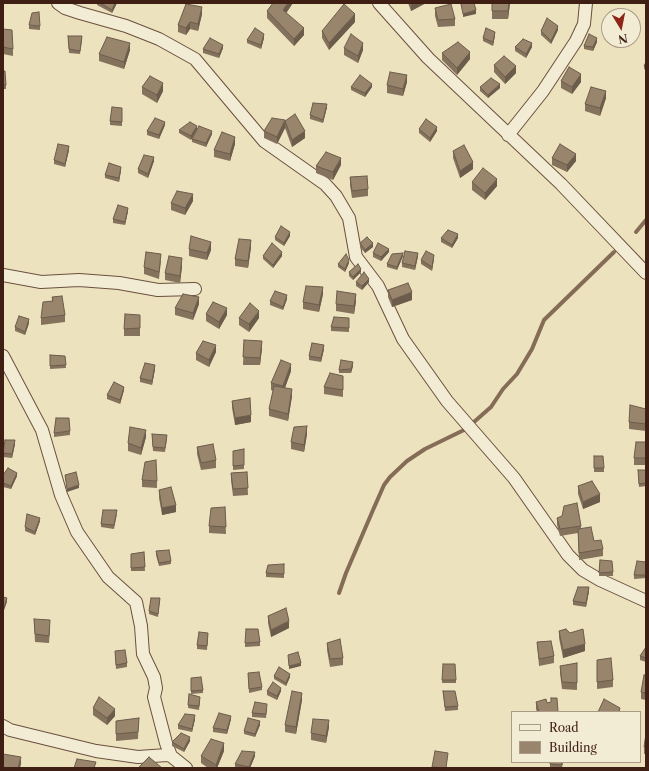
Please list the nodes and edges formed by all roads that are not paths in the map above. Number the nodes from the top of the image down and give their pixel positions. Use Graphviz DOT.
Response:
graph roads {
  1 [pos="58,3"];
  2 [pos="379,3"];
  3 [pos="586,3"];
  4 [pos="508,135"];
  5 [pos="646,273"];
  6 [pos="3,275"];
  7 [pos="195,289"];
  8 [pos="3,356"];
  9 [pos="646,601"];
  10 [pos="3,726"];
  11 [pos="172,756"];
  12 [pos="186,768"];
  1 -- 9 [label="street"];
  2 -- 4 [label="street"];
  3 -- 4 [label="street"];
  4 -- 5 [label="street"];
  6 -- 7 [label="street"];
  8 -- 11 [label="street"];
  10 -- 11 [label="street"];
  11 -- 12 [label="street"];
}
